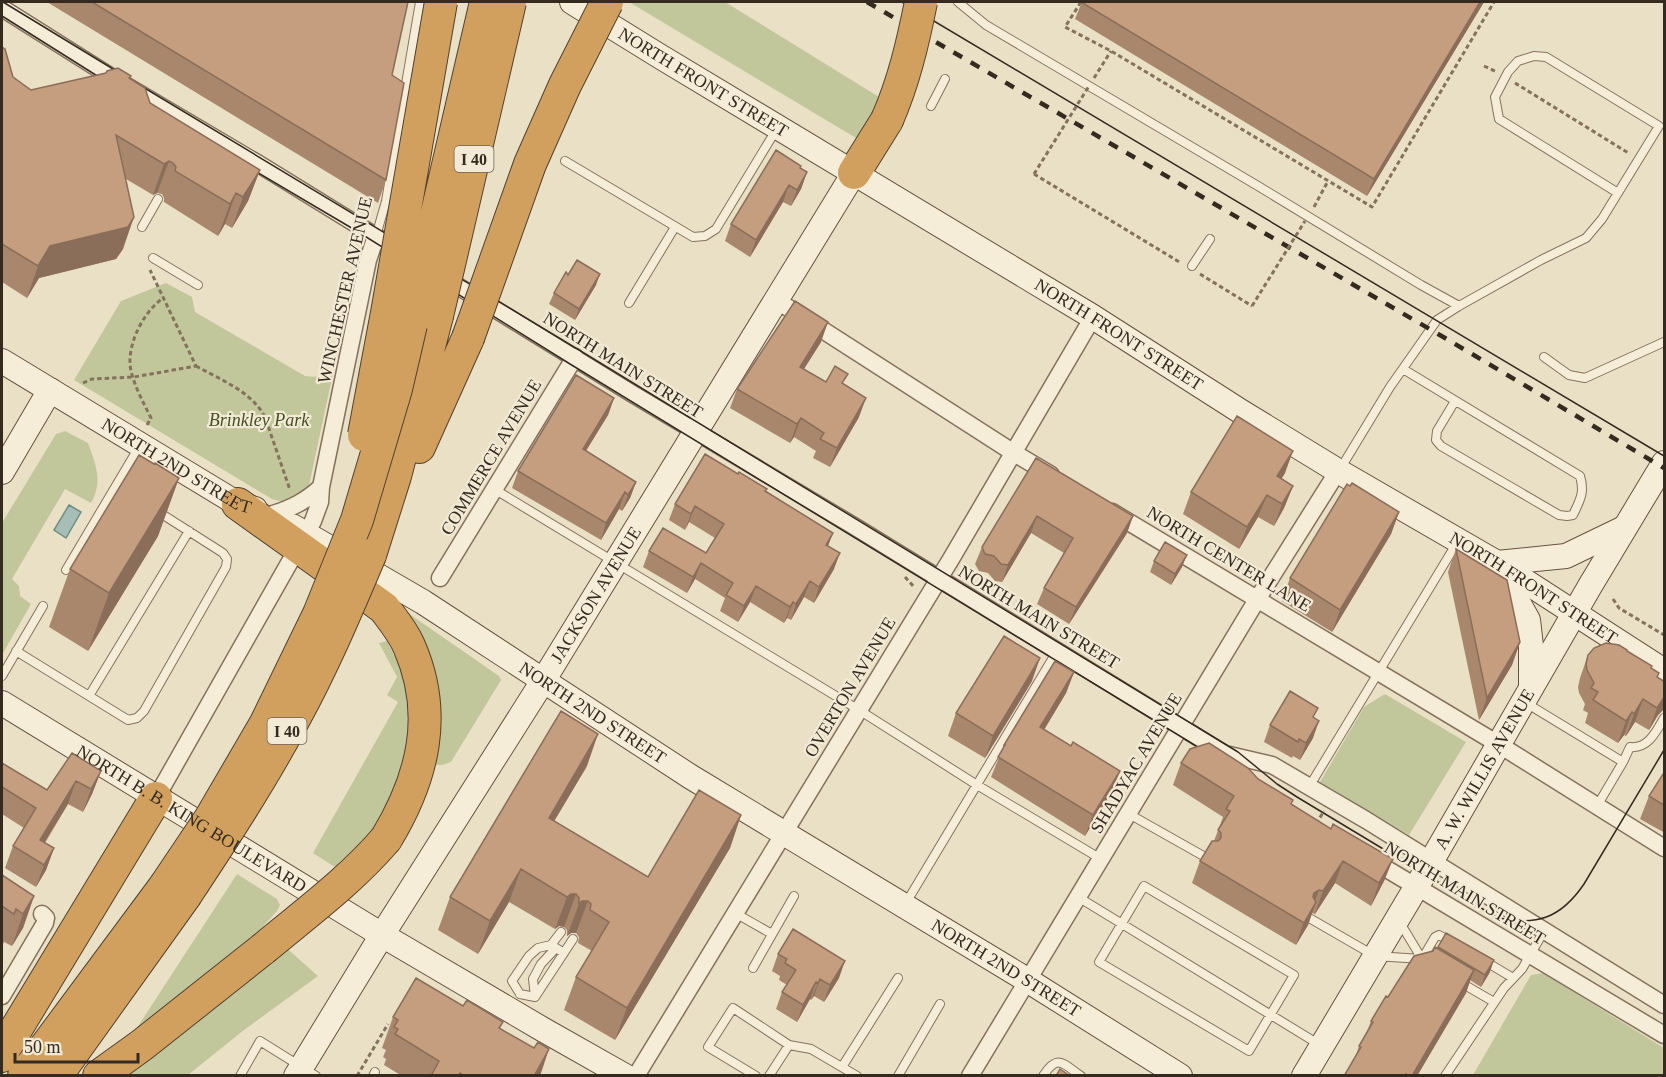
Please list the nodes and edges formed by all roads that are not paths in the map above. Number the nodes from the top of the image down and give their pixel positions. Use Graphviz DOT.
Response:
graph roads {
  1 [pos="420,2"];
  2 [pos="441,2"];
  3 [pos="486,2"];
  4 [pos="510,2"];
  5 [pos="572,2"];
  6 [pos="608,2"];
  7 [pos="921,2"];
  8 [pos="958,2"];
  9 [pos="2,8"];
  10 [pos="945,79"];
  11 [pos="931,106"];
  12 [pos="778,128"];
  13 [pos="565,161"];
  14 [pos="854,173"];
  15 [pos="1618,193"];
  16 [pos="158,199"];
  17 [pos="141,227"];
  18 [pos="675,227"];
  19 [pos="375,236"];
  20 [pos="1210,238"];
  21 [pos="153,258"];
  22 [pos="1192,268"];
  23 [pos="198,285"];
  24 [pos="776,300"];
  25 [pos="629,303"];
  26 [pos="1459,306"];
  27 [pos="1093,317"];
  28 [pos="1665,342"];
  29 [pos="574,357"];
  30 [pos="1544,357"];
  31 [pos="2,361"];
  32 [pos="1403,369"];
  33 [pos="50,390"];
  34 [pos="1455,401"];
  35 [pos="695,432"];
  36 [pos="138,443"];
  37 [pos="1014,453"];
  38 [pos="1665,463"];
  39 [pos="1338,471"];
  40 [pos="2,472"];
  41 [pos="1065,483"];
  42 [pos="116,486"];
  43 [pos="321,488"];
  44 [pos="494,489"];
  45 [pos="125,492"];
  46 [pos="1095,501"];
  47 [pos="238,504"];
  48 [pos="153,508"];
  49 [pos="273,514"];
  50 [pos="1624,528"];
  51 [pos="189,531"];
  52 [pos="1458,541"];
  53 [pos="303,542"];
  54 [pos="370,555"];
  55 [pos="614,562"];
  56 [pos="1497,563"];
  57 [pos="340,565"];
  58 [pos="66,570"];
  59 [pos="440,578"];
  60 [pos="939,579"];
  61 [pos="1258,598"];
  62 [pos="44,606"];
  63 [pos="1575,613"];
  64 [pos="16,651"];
  65 [pos="1057,651"];
  66 [pos="1665,671"];
  67 [pos="1379,672"];
  68 [pos="2,676"];
  69 [pos="543,681"];
  70 [pos="1527,694"];
  71 [pos="89,696"];
  72 [pos="2,703"];
  73 [pos="859,710"];
  74 [pos="1665,718"];
  75 [pos="1181,727"];
  76 [pos="1498,744"];
  77 [pos="1226,754"];
  78 [pos="1623,762"];
  79 [pos="1240,773"];
  80 [pos="977,785"];
  81 [pos="1309,787"];
  82 [pos="156,798"];
  83 [pos="1597,806"];
  84 [pos="1129,813"];
  85 [pos="784,833"];
  86 [pos="1665,848"];
  87 [pos="1356,851"];
  88 [pos="1207,858"];
  89 [pos="1101,859"];
  90 [pos="1431,861"];
  91 [pos="1417,886"];
  92 [pos="175,891"];
  93 [pos="794,896"];
  94 [pos="1077,897"];
  95 [pos="905,906"];
  96 [pos="735,913"];
  97 [pos="42,914"];
  98 [pos="1398,918"];
  99 [pos="1311,919"];
  100 [pos="1122,924"];
  101 [pos="1544,931"];
  102 [pos="561,932"];
  103 [pos="772,934"];
  104 [pos="381,935"];
  105 [pos="573,939"];
  106 [pos="1462,948"];
  107 [pos="557,949"];
  108 [pos="1473,954"];
  109 [pos="1530,954"];
  110 [pos="1375,956"];
  111 [pos="1422,959"];
  112 [pos="1433,965"];
  113 [pos="753,968"];
  114 [pos="898,978"];
  115 [pos="1453,978"];
  116 [pos="1513,978"];
  117 [pos="1027,980"];
  118 [pos="2,996"];
  119 [pos="1494,1002"];
  120 [pos="515,1003"];
  121 [pos="940,1004"];
  122 [pos="1665,1005"];
  123 [pos="1270,1015"];
  124 [pos="1663,1031"];
  125 [pos="789,1045"];
  126 [pos="1321,1046"];
  127 [pos="2,1056"];
  128 [pos="842,1067"];
  129 [pos="305,1073"];
  130 [pos="901,1075"];
  131 [pos="24,1076"];
  132 [pos="56,1076"];
  133 [pos="99,1076"];
  134 [pos="240,1076"];
  135 [pos="625,1076"];
  136 [pos="636,1076"];
  137 [pos="756,1076"];
  138 [pos="769,1076"];
  139 [pos="857,1076"];
  140 [pos="970,1076"];
  141 [pos="1043,1076"];
  142 [pos="1081,1076"];
  143 [pos="1180,1076"];
  144 [pos="1304,1076"];
  145 [pos="1445,1076"];
  1 -- 19 [label="lane, WINCHESTER AVENUE"];
  2 -- 57 [label="highway, bridge"];
  3 -- 57 [label="highway, I 40, bridge"];
  4 -- 54 [label="highway, I 40, bridge"];
  5 -- 12 [label="street, NORTH FRONT STREET"];
  6 -- 54 [label="highway, bridge"];
  7 -- 14 [label="highway, bridge"];
  8 -- 26 [label="lane"];
  9 -- 19 [label="street, NORTH MAIN STREET"];
  10 -- 11 [label="lane"];
  12 -- 14 [label="street, NORTH FRONT STREET"];
  12 -- 18 [label="lane"];
  13 -- 18 [label="lane"];
  14 -- 24 [label="street, JACKSON AVENUE"];
  14 -- 27 [label="street, NORTH FRONT STREET"];
  15 -- 15 [label="lane"];
  15 -- 26 [label="lane"];
  16 -- 17 [label="lane"];
  18 -- 25 [label="lane"];
  19 -- 29 [label="street, NORTH MAIN STREET"];
  19 -- 43 [label="street, WINCHESTER AVENUE"];
  20 -- 22 [label="lane"];
  21 -- 23 [label="lane"];
  24 -- 35 [label="street, JACKSON AVENUE"];
  24 -- 37 [label="street"];
  26 -- 32 [label="lane"];
  27 -- 37 [label="street, OVERTON AVENUE"];
  27 -- 39 [label="street, NORTH FRONT STREET"];
  28 -- 30 [label="lane"];
  29 -- 35 [label="street, NORTH MAIN STREET"];
  29 -- 44 [label="street, COMMERCE AVENUE"];
  31 -- 33 [label="street, NORTH 2ND STREET"];
  32 -- 34 [label="lane"];
  32 -- 39 [label="lane"];
  33 -- 36 [label="street, NORTH 2ND STREET"];
  33 -- 40 [label="street"];
  34 -- 34 [label="lane"];
  35 -- 55 [label="street, JACKSON AVENUE"];
  35 -- 60 [label="street, NORTH MAIN STREET"];
  36 -- 42 [label="lane"];
  36 -- 47 [label="street, NORTH 2ND STREET"];
  37 -- 41 [label="street"];
  37 -- 60 [label="street, OVERTON AVENUE"];
  38 -- 50 [label="street, A. W. WILLIS AVENUE"];
  39 -- 52 [label="street, NORTH FRONT STREET"];
  39 -- 61 [label="street, SHADYAC AVENUE"];
  42 -- 45 [label="lane"];
  42 -- 58 [label="lane"];
  43 -- 49 [label="street"];
  43 -- 53 [label="street, WINCHESTER AVENUE"];
  44 -- 55 [label="lane"];
  44 -- 59 [label="street, COMMERCE AVENUE"];
  46 -- 61 [label="street, NORTH CENTER LANE"];
  47 -- 49 [label="street, NORTH 2ND STREET"];
  47 -- 53 [label="highway"];
  48 -- 51 [label="lane"];
  49 -- 53 [label="street, NORTH 2ND STREET"];
  50 -- 56 [label="street"];
  50 -- 63 [label="street, A. W. WILLIS AVENUE"];
  51 -- 71 [label="lane"];
  51 -- 71 [label="lane"];
  52 -- 56 [label="street, NORTH FRONT STREET"];
  52 -- 67 [label="lane"];
  53 -- 69 [label="street, NORTH 2ND STREET"];
  53 -- 82 [label="street, WINCHESTER AVENUE"];
  53 -- 133 [label="highway, bridge"];
  54 -- 92 [label="highway, I 40, bridge"];
  55 -- 69 [label="street, JACKSON AVENUE"];
  55 -- 73 [label="lane"];
  56 -- 63 [label="street, NORTH FRONT STREET"];
  56 -- 70 [label="street"];
  57 -- 92 [label="highway, I 40, bridge"];
  60 -- 65 [label="street, NORTH MAIN STREET"];
  60 -- 73 [label="street, OVERTON AVENUE"];
  61 -- 67 [label="street, NORTH CENTER LANE"];
  61 -- 75 [label="street, SHADYAC AVENUE"];
  62 -- 64 [label="lane"];
  63 -- 66 [label="street, NORTH FRONT STREET"];
  63 -- 70 [label="street, A. W. WILLIS AVENUE"];
  64 -- 68 [label="lane"];
  64 -- 71 [label="lane"];
  65 -- 75 [label="street, NORTH MAIN STREET"];
  65 -- 80 [label="lane"];
  67 -- 76 [label="street, NORTH CENTER LANE"];
  67 -- 81 [label="lane"];
  69 -- 85 [label="street, NORTH 2ND STREET"];
  69 -- 104 [label="street, JACKSON AVENUE"];
  70 -- 76 [label="street, A. W. WILLIS AVENUE"];
  70 -- 78 [label="lane"];
  72 -- 82 [label="street, NORTH B. B. KING BOULEVARD"];
  73 -- 80 [label="lane"];
  73 -- 85 [label="street, OVERTON AVENUE"];
  74 -- 78 [label="lane"];
  75 -- 77 [label="street, NORTH MAIN STREET"];
  75 -- 84 [label="street, SHADYAC AVENUE"];
  76 -- 83 [label="street, NORTH CENTER LANE"];
  76 -- 90 [label="street, A. W. WILLIS AVENUE"];
  77 -- 79 [label="street, NORTH MAIN STREET"];
  77 -- 81 [label="street, NORTH MAIN STREET"];
  78 -- 83 [label="lane"];
  80 -- 89 [label="lane"];
  80 -- 95 [label="lane"];
  81 -- 90 [label="street, NORTH MAIN STREET"];
  82 -- 104 [label="street, NORTH B. B. KING BOULEVARD"];
  82 -- 127 [label="highway"];
  83 -- 86 [label="street, NORTH CENTER LANE"];
  84 -- 88 [label="lane"];
  84 -- 89 [label="street, SHADYAC AVENUE"];
  85 -- 95 [label="street, NORTH 2ND STREET"];
  85 -- 96 [label="street, OVERTON AVENUE"];
  87 -- 91 [label="street, NORTH MAIN STREET"];
  89 -- 94 [label="street, SHADYAC AVENUE"];
  90 -- 91 [label="street, A. W. WILLIS AVENUE"];
  90 -- 101 [label="street, NORTH MAIN STREET"];
  91 -- 98 [label="street, A. W. WILLIS AVENUE"];
  91 -- 109 [label="street, NORTH MAIN STREET"];
  92 -- 131 [label="highway, I 40"];
  92 -- 132 [label="highway, I 40"];
  93 -- 103 [label="lane"];
  94 -- 100 [label="lane"];
  94 -- 117 [label="street, SHADYAC AVENUE"];
  95 -- 117 [label="street, NORTH 2ND STREET"];
  96 -- 103 [label="lane"];
  96 -- 136 [label="street, OVERTON AVENUE"];
  97 -- 118 [label="street"];
  98 -- 110 [label="street, A. W. WILLIS AVENUE"];
  98 -- 111 [label="lane"];
  99 -- 110 [label="lane"];
  100 -- 123 [label="lane"];
  100 -- 123 [label="lane"];
  100 -- 123 [label="lane"];
  101 -- 109 [label="lane"];
  101 -- 122 [label="street, NORTH MAIN STREET"];
  102 -- 107 [label="lane"];
  103 -- 113 [label="lane"];
  104 -- 120 [label="street, NORTH B. B. KING BOULEVARD"];
  104 -- 129 [label="street, JACKSON AVENUE"];
  105 -- 107 [label="lane"];
  106 -- 111 [label="lane"];
  107 -- 120 [label="lane"];
  107 -- 120 [label="lane"];
  108 -- 116 [label="lane"];
  109 -- 116 [label="lane"];
  109 -- 124 [label="street, NORTH MAIN STREET"];
  110 -- 111 [label="lane"];
  110 -- 126 [label="street, A. W. WILLIS AVENUE"];
  111 -- 112 [label="lane"];
  114 -- 128 [label="lane"];
  115 -- 119 [label="lane"];
  116 -- 119 [label="lane"];
  117 -- 140 [label="street, SHADYAC AVENUE"];
  117 -- 143 [label="street, NORTH 2ND STREET"];
  119 -- 145 [label="lane"];
  120 -- 135 [label="street, NORTH B. B. KING BOULEVARD"];
  121 -- 130 [label="lane"];
  123 -- 126 [label="lane"];
  125 -- 128 [label="lane"];
  125 -- 137 [label="lane"];
  125 -- 138 [label="lane"];
  126 -- 144 [label="street, A. W. WILLIS AVENUE"];
  128 -- 139 [label="lane"];
  129 -- 134 [label="lane"];
  141 -- 142 [label="lane"];
}
